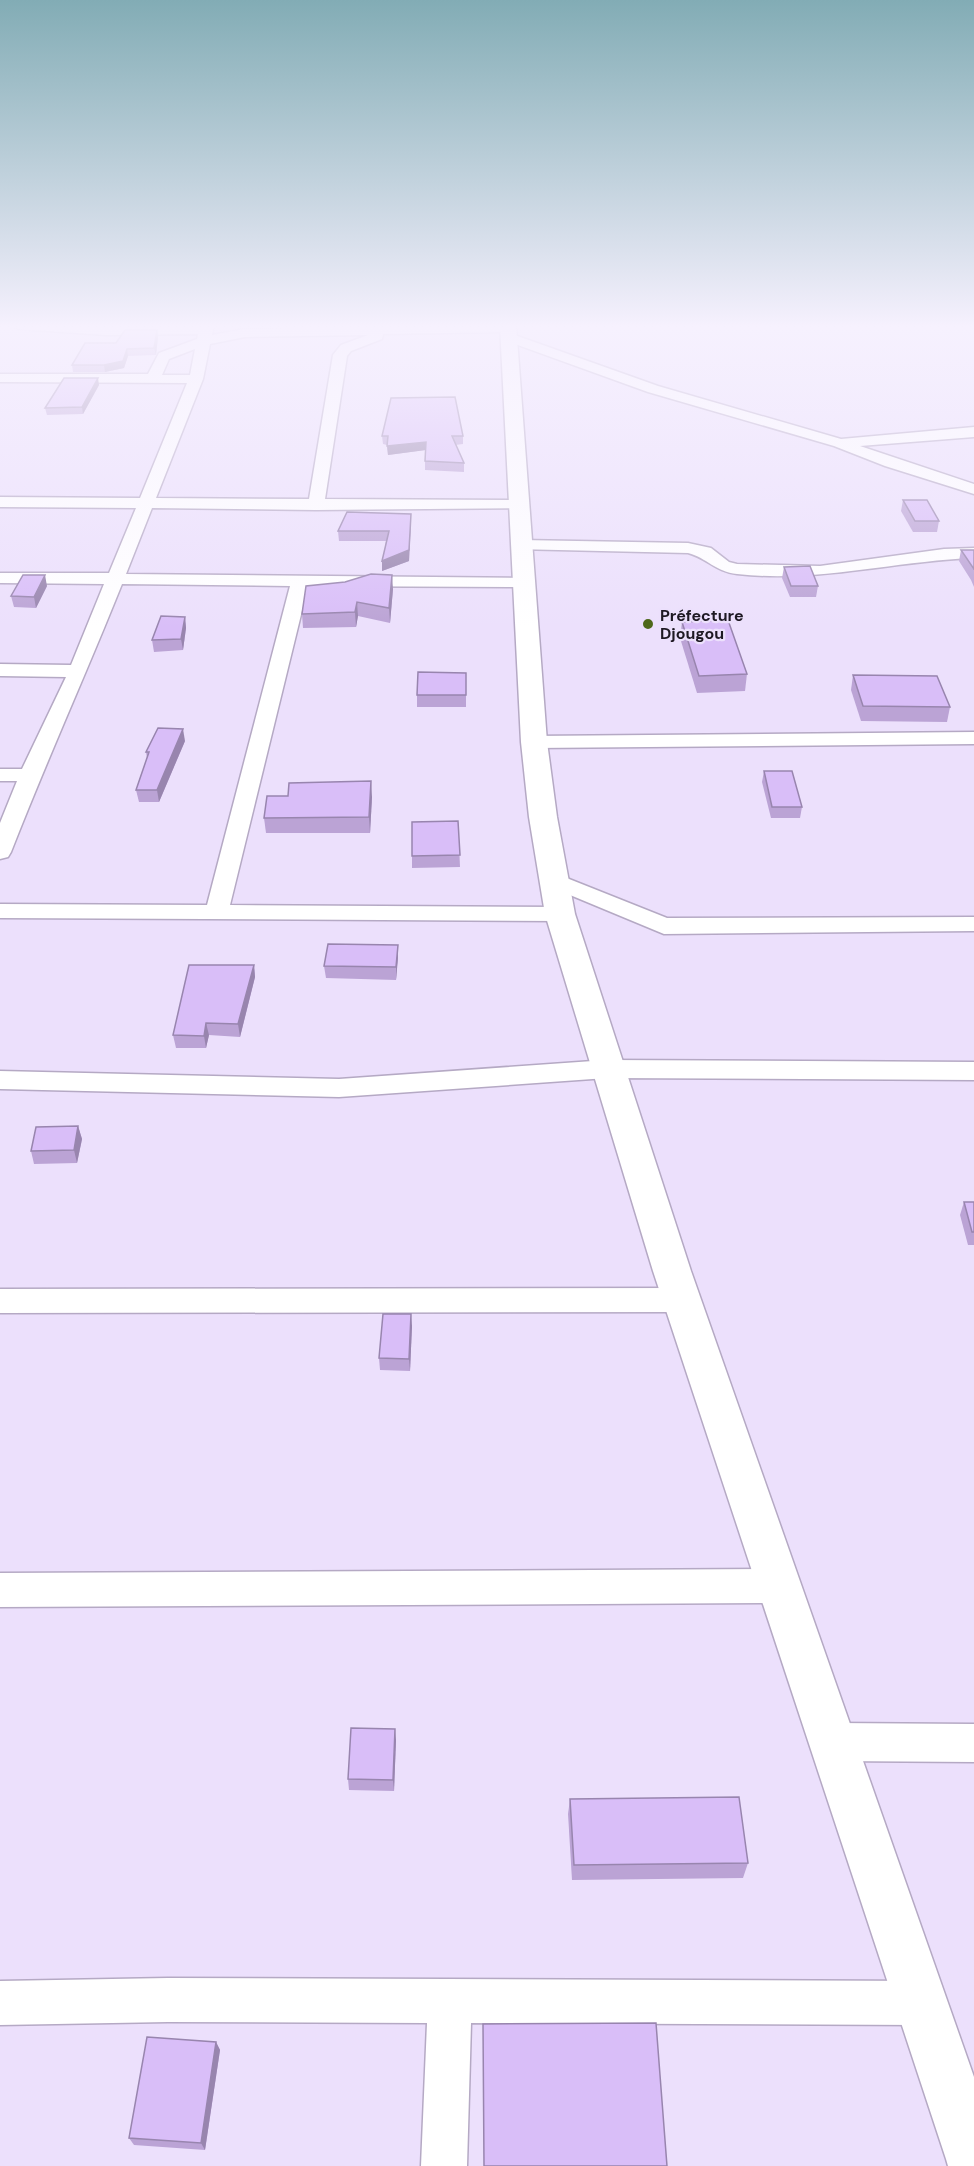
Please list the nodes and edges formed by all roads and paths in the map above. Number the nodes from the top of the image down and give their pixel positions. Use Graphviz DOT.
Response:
graph roads {
  1 [pos="177,426"];
  2 [pos="329,426"];
  3 [pos="513,426"];
  4 [pos="781,426"];
  5 [pos="974,432"];
  6 [pos="839,443"];
  7 [pos="974,478"];
  8 [pos="938,479"];
  9 [pos="974,489"];
  10 [pos="0,502"];
  11 [pos="144,504"];
  12 [pos="316,505"];
  13 [pos="518,505"];
  14 [pos="521,545"];
  15 [pos="974,553"];
  16 [pos="0,578"];
  17 [pos="115,578"];
  18 [pos="300,582"];
  19 [pos="524,582"];
  20 [pos="0,670"];
  21 [pos="78,671"];
  22 [pos="974,738"];
  23 [pos="534,742"];
  24 [pos="0,775"];
  25 [pos="30,775"];
  26 [pos="0,852"];
  27 [pos="557,897"];
  28 [pos="0,911"];
  29 [pos="217,911"];
  30 [pos="974,924"];
  31 [pos="607,1069"];
  32 [pos="974,1071"];
  33 [pos="0,1080"];
  34 [pos="0,1300"];
  35 [pos="681,1300"];
  36 [pos="781,1586"];
  37 [pos="0,1590"];
  38 [pos="834,1742"];
  39 [pos="974,1743"];
  40 [pos="450,2001"];
  41 [pos="0,2003"];
  42 [pos="922,2003"];
  43 [pos="974,2159"];
  44 [pos="444,2166"];
  1 -- 11 [label="street"];
  2 -- 12 [label="street"];
  3 -- 13 [label="main road"];
  4 -- 6 [label="street"];
  5 -- 6 [label="street"];
  6 -- 8 [label="street"];
  7 -- 8 [label="street"];
  8 -- 9 [label="street"];
  10 -- 11 [label="street"];
  11 -- 12 [label="street"];
  11 -- 17 [label="street"];
  12 -- 13 [label="street"];
  13 -- 14 [label="main road"];
  14 -- 15 [label="street"];
  14 -- 19 [label="main road"];
  16 -- 17 [label="street"];
  17 -- 18 [label="street"];
  17 -- 21 [label="street"];
  18 -- 19 [label="street"];
  18 -- 29 [label="street"];
  19 -- 23 [label="main road"];
  20 -- 21 [label="street"];
  21 -- 25 [label="street"];
  22 -- 23 [label="street"];
  23 -- 27 [label="main road"];
  24 -- 25 [label="street"];
  25 -- 26 [label="street"];
  27 -- 29 [label="street"];
  27 -- 30 [label="street"];
  27 -- 31 [label="main road"];
  28 -- 29 [label="street"];
  31 -- 32 [label="street"];
  31 -- 33 [label="street"];
  31 -- 35 [label="main road"];
  34 -- 35 [label="street"];
  35 -- 36 [label="main road"];
  36 -- 37 [label="street"];
  36 -- 38 [label="main road"];
  38 -- 39 [label="street"];
  38 -- 42 [label="main road"];
  40 -- 41 [label="street"];
  40 -- 42 [label="street"];
  40 -- 44 [label="street"];
  42 -- 43 [label="main road"];
}
